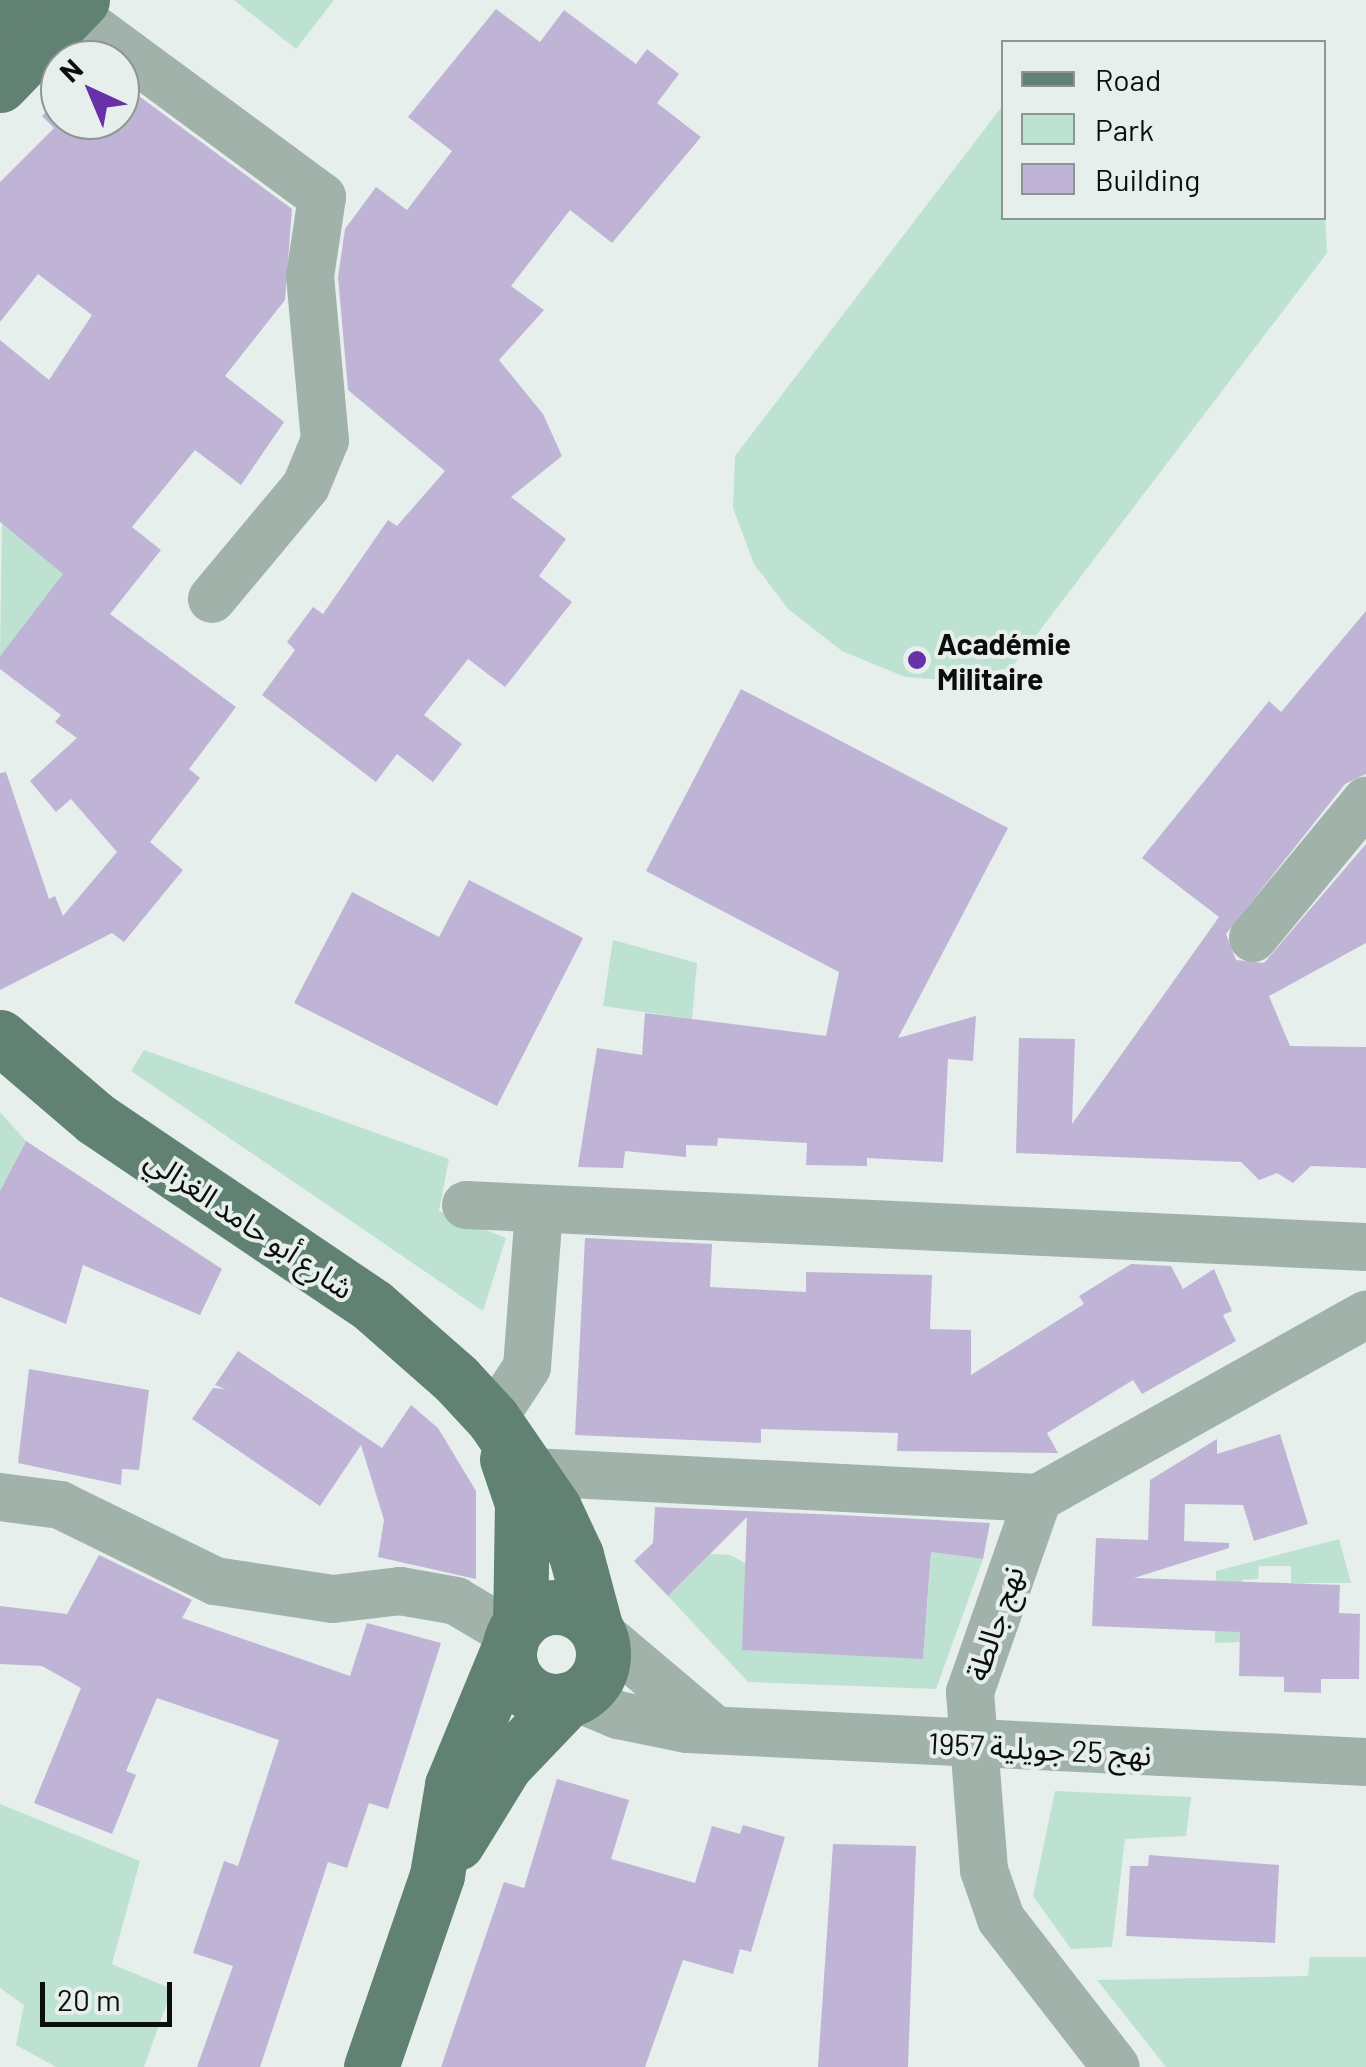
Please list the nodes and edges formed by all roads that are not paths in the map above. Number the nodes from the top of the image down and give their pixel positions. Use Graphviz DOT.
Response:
graph roads {
  1 [pos="58,4"];
  2 [pos="0,28"];
  3 [pos="0,85"];
  4 [pos="212,599"];
  5 [pos="1366,800"];
  6 [pos="1252,938"];
  7 [pos="0,1037"];
  8 [pos="466,1204"];
  9 [pos="539,1210"];
  10 [pos="1366,1247"];
  11 [pos="1366,1315"];
  12 [pos="493,1419"];
  13 [pos="532,1472"];
  14 [pos="0,1496"];
  15 [pos="1038,1498"];
  16 [pos="596,1629"];
  17 [pos="514,1634"];
  18 [pos="572,1698"];
  19 [pos="715,1730"];
  20 [pos="970,1745"];
  21 [pos="1366,1762"];
  22 [pos="436,1875"];
  23 [pos="371,2067"];
  24 [pos="1116,2067"];
  1 -- 2 [label="main road"];
  1 -- 3 [label="main road"];
  1 -- 4 [label="street"];
  5 -- 6 [label="street"];
  7 -- 12 [label="main road, شارع أبو حامد الغزالي"];
  8 -- 9 [label="street"];
  9 -- 10 [label="street"];
  9 -- 12 [label="street"];
  11 -- 15 [label="street"];
  12 -- 13 [label="main road, شارع أبو حامد الغزالي"];
  12 -- 17 [label="main road, شارع أبو حامد الغزالي"];
  13 -- 15 [label="street"];
  13 -- 16 [label="main road, شارع أبو حامد الغزالي"];
  14 -- 17 [label="street"];
  15 -- 20 [label="street, نهج جالطة"];
  16 -- 17 [label="main road"];
  16 -- 18 [label="main road"];
  16 -- 19 [label="street"];
  17 -- 18 [label="main road"];
  17 -- 22 [label="main road, شارع أبو حامد الغزالي"];
  18 -- 19 [label="street, نهج 25 جويلية 1957"];
  18 -- 22 [label="main road, شارع أبو حامد الغزالي"];
  19 -- 20 [label="street, نهج 25 جويلية 1957"];
  20 -- 21 [label="street, نهج 25 جويلية 1957"];
  20 -- 24 [label="street, نهج جالطة"];
  22 -- 23 [label="main road, شارع أبو حامد الغزالي"];
}
